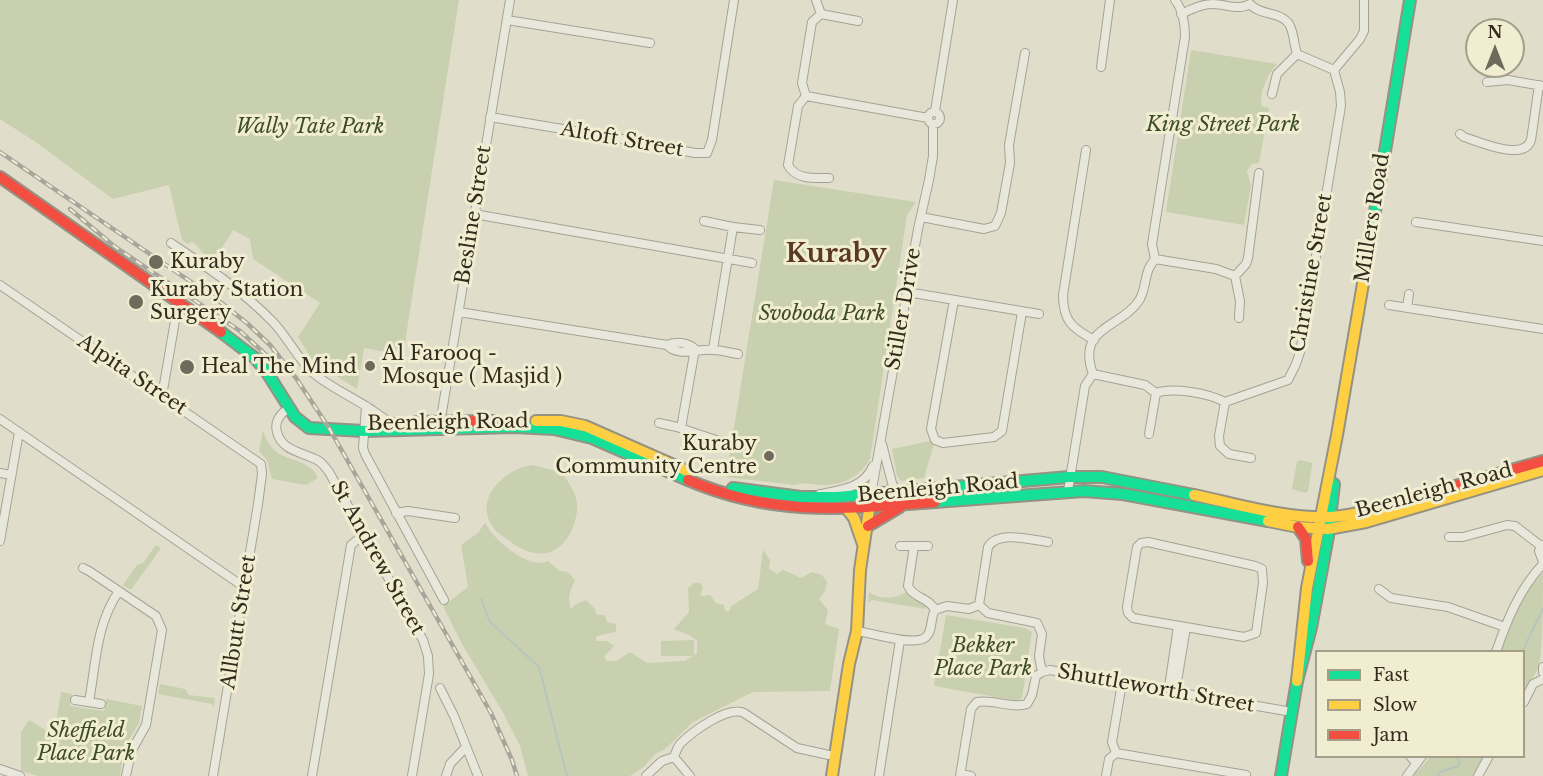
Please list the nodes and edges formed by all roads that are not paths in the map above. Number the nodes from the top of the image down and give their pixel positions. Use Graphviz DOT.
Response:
graph roads {
  1 [pos="510,0"];
  2 [pos="734,0"];
  3 [pos="816,0"];
  4 [pos="953,0"];
  5 [pos="1110,0"];
  6 [pos="1175,0"];
  7 [pos="1364,0"];
  8 [pos="1410,0"];
  9 [pos="1250,2"];
  10 [pos="821,14"];
  11 [pos="1181,14"];
  12 [pos="507,20"];
  13 [pos="858,21"];
  14 [pos="650,43"];
  15 [pos="1025,53"];
  16 [pos="1297,54"];
  17 [pos="1101,67"];
  18 [pos="1334,69"];
  19 [pos="1487,82"];
  20 [pos="1541,86"];
  21 [pos="1272,94"];
  22 [pos="806,96"];
  23 [pos="490,117"];
  24 [pos="930,121"];
  25 [pos="1460,134"];
  26 [pos="1086,150"];
  27 [pos="1259,173"];
  28 [pos="0,177"];
  29 [pos="829,178"];
  30 [pos="474,214"];
  31 [pos="921,217"];
  32 [pos="705,221"];
  33 [pos="1416,222"];
  34 [pos="733,227"];
  35 [pos="760,230"];
  36 [pos="1543,241"];
  37 [pos="171,243"];
  38 [pos="1155,259"];
  39 [pos="728,260"];
  40 [pos="752,263"];
  41 [pos="1234,276"];
  42 [pos="0,285"];
  43 [pos="908,292"];
  44 [pos="1409,294"];
  45 [pos="954,300"];
  46 [pos="1389,305"];
  47 [pos="183,306"];
  48 [pos="1407,308"];
  49 [pos="459,312"];
  50 [pos="1022,312"];
  51 [pos="1039,314"];
  52 [pos="1239,318"];
  53 [pos="1543,329"];
  54 [pos="1094,340"];
  55 [pos="695,349"];
  56 [pos="713,350"];
  57 [pos="738,354"];
  58 [pos="1094,374"];
  59 [pos="1156,393"];
  60 [pos="162,396"];
  61 [pos="1225,402"];
  62 [pos="289,408"];
  63 [pos="369,408"];
  64 [pos="0,419"];
  65 [pos="398,423"];
  66 [pos="659,423"];
  67 [pos="368,426"];
  68 [pos="442,426"];
  69 [pos="681,428"];
  70 [pos="20,432"];
  71 [pos="1149,434"];
  72 [pos="725,443"];
  73 [pos="880,447"];
  74 [pos="1251,458"];
  75 [pos="1543,461"];
  76 [pos="262,468"];
  77 [pos="1543,470"];
  78 [pos="0,473"];
  79 [pos="11,475"];
  80 [pos="1069,477"];
  81 [pos="1068,491"];
  82 [pos="896,492"];
  83 [pos="871,495"];
  84 [pos="801,497"];
  85 [pos="903,505"];
  86 [pos="870,508"];
  87 [pos="847,509"];
  88 [pos="396,513"];
  89 [pos="455,518"];
  90 [pos="1324,523"];
  91 [pos="868,526"];
  92 [pos="1298,527"];
  93 [pos="363,534"];
  94 [pos="1449,537"];
  95 [pos="0,540"];
  96 [pos="1048,542"];
  97 [pos="1542,545"];
  98 [pos="900,546"];
  99 [pos="914,546"];
  100 [pos="928,546"];
  101 [pos="864,547"];
  102 [pos="1543,563"];
  103 [pos="83,568"];
  104 [pos="1310,574"];
  105 [pos="244,587"];
  106 [pos="1379,590"];
  107 [pos="119,591"];
  108 [pos="444,600"];
  109 [pos="979,605"];
  110 [pos="935,610"];
  111 [pos="1182,627"];
  112 [pos="1505,627"];
  113 [pos="856,631"];
  114 [pos="900,640"];
  115 [pos="1496,650"];
  116 [pos="849,664"];
  117 [pos="1543,667"];
  118 [pos="1042,672"];
  119 [pos="1543,672"];
  120 [pos="1543,679"];
  121 [pos="1297,681"];
  122 [pos="1122,683"];
  123 [pos="1173,687"];
  124 [pos="440,688"];
  125 [pos="75,700"];
  126 [pos="1525,700"];
  127 [pos="89,702"];
  128 [pos="101,704"];
  129 [pos="1292,712"];
  130 [pos="465,748"];
  131 [pos="1116,753"];
  132 [pos="828,755"];
  133 [pos="674,757"];
  134 [pos="1488,758"];
  135 [pos="1419,760"];
  136 [pos="0,769"];
  137 [pos="960,775"];
  138 [pos="1246,775"];
  139 [pos="20,776"];
  140 [pos="126,776"];
  141 [pos="213,776"];
  142 [pos="312,776"];
  143 [pos="412,776"];
  144 [pos="446,776"];
  145 [pos="478,776"];
  146 [pos="646,776"];
  147 [pos="690,776"];
  148 [pos="825,776"];
  149 [pos="832,776"];
  150 [pos="879,776"];
  151 [pos="970,776"];
  152 [pos="1106,776"];
  153 [pos="1281,776"];
  154 [pos="1407,776"];
  155 [pos="1478,776"];
  1 -- 12 [label="street, Besline Street"];
  2 -- 23 [label="street, Altoft Street"];
  3 -- 10 [label="street"];
  4 -- 24 [label="street"];
  5 -- 17 [label="street"];
  6 -- 11 [label="street"];
  7 -- 18 [label="street"];
  8 -- 90 [label="main road, Millers Road"];
  9 -- 11 [label="street"];
  9 -- 16 [label="street"];
  10 -- 13 [label="street"];
  10 -- 22 [label="street"];
  11 -- 38 [label="street"];
  12 -- 14 [label="street"];
  12 -- 23 [label="street, Besline Street"];
  15 -- 31 [label="street"];
  16 -- 18 [label="street"];
  16 -- 21 [label="street"];
  18 -- 61 [label="street, Christine Street"];
  19 -- 20 [label="street"];
  20 -- 25 [label="street"];
  22 -- 24 [label="street"];
  22 -- 29 [label="street"];
  23 -- 30 [label="street, Besline Street"];
  24 -- 31 [label="street, Stiller Drive"];
  26 -- 54 [label="street"];
  27 -- 41 [label="street"];
  28 -- 47 [label="main road, Beenleigh Road"];
  30 -- 39 [label="street"];
  30 -- 49 [label="street, Besline Street"];
  31 -- 43 [label="street, Stiller Drive"];
  32 -- 34 [label="street"];
  33 -- 36 [label="street"];
  34 -- 35 [label="street"];
  34 -- 39 [label="street"];
  37 -- 63 [label="street"];
  38 -- 41 [label="street"];
  38 -- 54 [label="street"];
  39 -- 40 [label="street"];
  39 -- 56 [label="street"];
  41 -- 52 [label="street"];
  42 -- 60 [label="street, Alpita Street"];
  43 -- 45 [label="street"];
  43 -- 73 [label="street, Stiller Drive"];
  44 -- 48 [label="street"];
  45 -- 50 [label="street"];
  45 -- 50 [label="street"];
  46 -- 48 [label="street"];
  47 -- 60 [label="street"];
  47 -- 62 [label="main road, Beenleigh Road"];
  48 -- 53 [label="street"];
  49 -- 55 [label="street"];
  49 -- 68 [label="street, Besline Street"];
  50 -- 51 [label="street"];
  54 -- 58 [label="street"];
  55 -- 56 [label="street"];
  55 -- 69 [label="street"];
  56 -- 57 [label="street"];
  58 -- 59 [label="street"];
  58 -- 80 [label="street"];
  59 -- 61 [label="street"];
  59 -- 71 [label="street"];
  60 -- 76 [label="street, Alpita Street"];
  61 -- 74 [label="street"];
  62 -- 67 [label="main road, Beenleigh Road"];
  62 -- 93 [label="street, St Andrew Street"];
  63 -- 65 [label="street"];
  63 -- 67 [label="street"];
  64 -- 70 [label="street"];
  65 -- 67 [label="main road, Beenleigh Road"];
  65 -- 68 [label="main road, Beenleigh Road"];
  66 -- 69 [label="street"];
  67 -- 68 [label="main road, Beenleigh Road"];
  67 -- 88 [label="street"];
  68 -- 84 [label="main road, Beenleigh Road"];
  68 -- 87 [label="main road, Beenleigh Road"];
  69 -- 72 [label="street"];
  70 -- 79 [label="street"];
  70 -- 105 [label="street"];
  73 -- 82 [label="street"];
  73 -- 83 [label="street, Stiller Drive"];
  73 -- 84 [label="street"];
  75 -- 90 [label="main road, Beenleigh Road"];
  76 -- 105 [label="street, Allbutt Street"];
  77 -- 90 [label="main road, Beenleigh Road"];
  78 -- 79 [label="street"];
  79 -- 95 [label="street"];
  80 -- 81 [label="street"];
  80 -- 82 [label="main road, Beenleigh Road"];
  80 -- 90 [label="main road, Beenleigh Road"];
  81 -- 85 [label="main road, Beenleigh Road"];
  81 -- 92 [label="main road, Beenleigh Road"];
  82 -- 83 [label="main road, Beenleigh Road"];
  83 -- 84 [label="main road, Beenleigh Road"];
  83 -- 86 [label="main road"];
  85 -- 86 [label="main road, Beenleigh Road"];
  85 -- 91 [label="main road"];
  86 -- 87 [label="main road, Beenleigh Road"];
  86 -- 91 [label="main road"];
  87 -- 101 [label="main road"];
  88 -- 89 [label="street"];
  88 -- 108 [label="street"];
  90 -- 92 [label="main road, Beenleigh Road"];
  90 -- 104 [label="main road, Millers Road"];
  90 -- 121 [label="main road, Millers Road"];
  91 -- 101 [label="main road"];
  92 -- 104 [label="main road"];
  93 -- 142 [label="street"];
  93 -- 143 [label="street, St Andrew Street"];
  94 -- 97 [label="street"];
  96 -- 109 [label="street"];
  97 -- 102 [label="street"];
  98 -- 99 [label="street"];
  99 -- 100 [label="street"];
  99 -- 110 [label="street"];
  101 -- 113 [label="main road"];
  102 -- 112 [label="street"];
  103 -- 107 [label="street"];
  104 -- 121 [label="main road, Millers Road"];
  105 -- 141 [label="street, Allbutt Street"];
  106 -- 112 [label="street"];
  107 -- 127 [label="street"];
  107 -- 140 [label="street"];
  109 -- 110 [label="street"];
  109 -- 118 [label="street"];
  110 -- 114 [label="street"];
  111 -- 111 [label="street"];
  111 -- 123 [label="street"];
  112 -- 115 [label="street"];
  113 -- 114 [label="street"];
  113 -- 116 [label="main road"];
  114 -- 150 [label="street"];
  116 -- 132 [label="main road"];
  116 -- 149 [label="main road"];
  117 -- 119 [label="street"];
  118 -- 122 [label="street, Shuttleworth Street"];
  118 -- 137 [label="street, Shuttleworth Street"];
  120 -- 126 [label="street"];
  121 -- 129 [label="main road, Millers Road"];
  122 -- 123 [label="street, Shuttleworth Street"];
  122 -- 131 [label="street"];
  123 -- 129 [label="street, Shuttleworth Street"];
  124 -- 130 [label="street"];
  125 -- 127 [label="street"];
  127 -- 128 [label="street"];
  129 -- 153 [label="main road, Millers Road"];
  130 -- 144 [label="street"];
  130 -- 145 [label="street"];
  131 -- 138 [label="street"];
  131 -- 152 [label="street"];
  132 -- 133 [label="street"];
  132 -- 148 [label="main road"];
  133 -- 146 [label="street"];
  133 -- 147 [label="street"];
  134 -- 155 [label="street"];
  135 -- 154 [label="street"];
  136 -- 139 [label="street"];
  137 -- 151 [label="street"];
}
